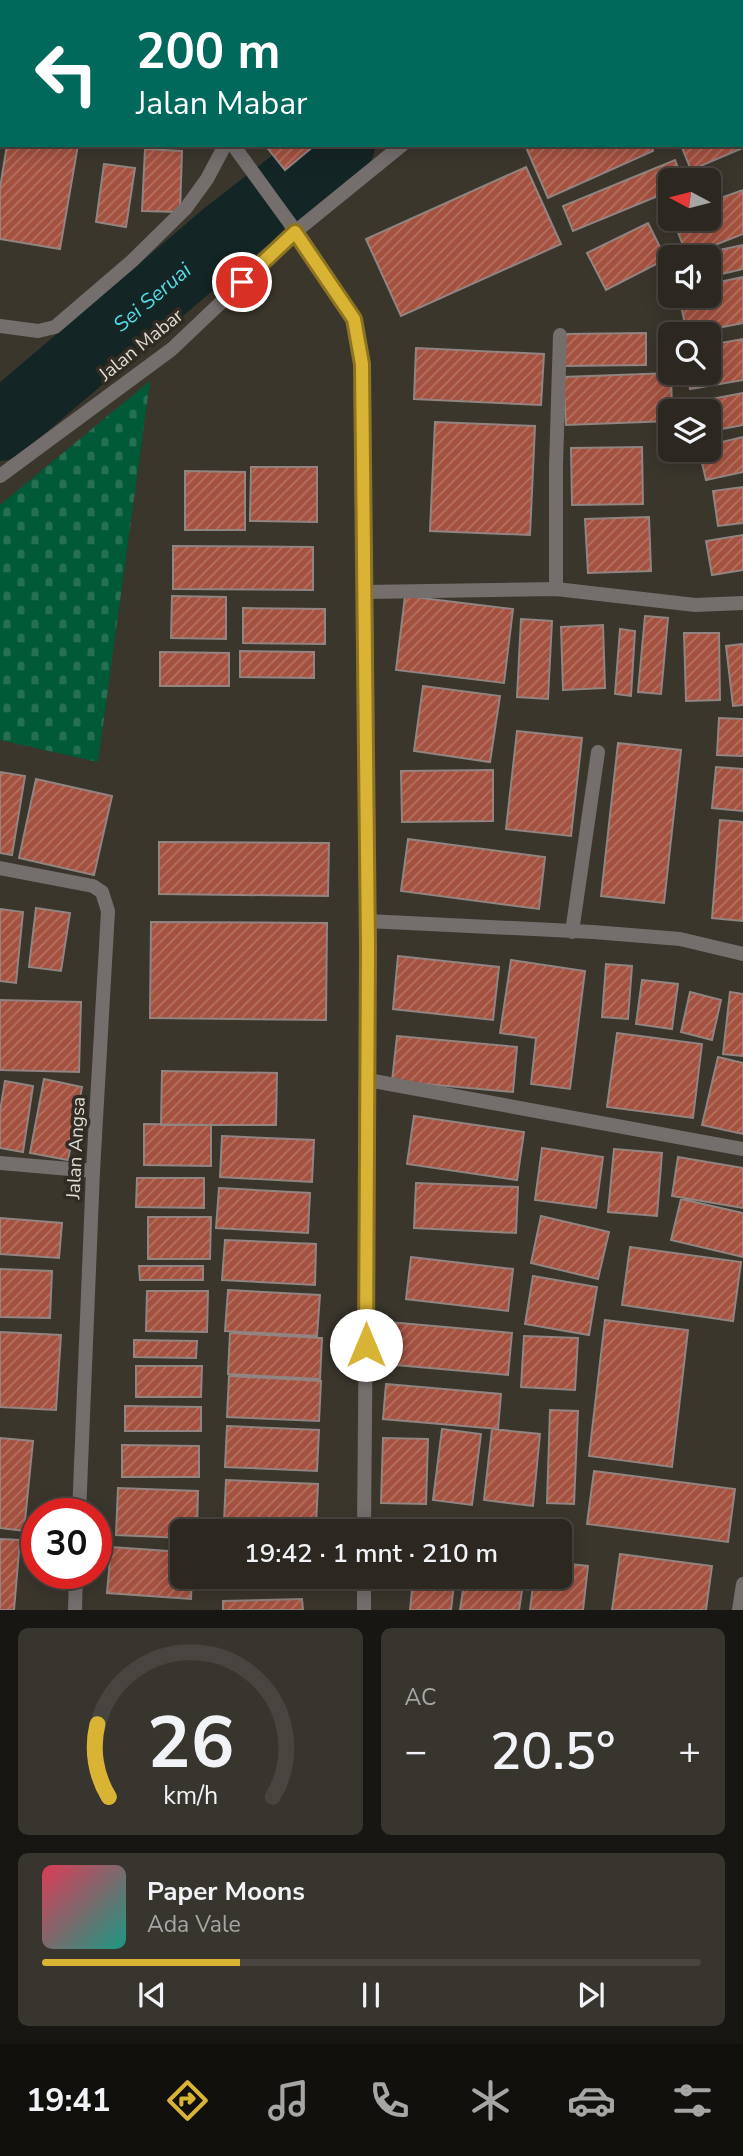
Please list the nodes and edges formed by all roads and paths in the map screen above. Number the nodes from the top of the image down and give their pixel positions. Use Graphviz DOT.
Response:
graph roads {
  1 [pos="231,147"];
  2 [pos="399,147"];
  3 [pos="292,227"];
  4 [pos="0,326"];
  5 [pos="561,335"];
  6 [pos="0,476"];
  7 [pos="556,589"];
  8 [pos="364,592"];
  9 [pos="743,603"];
  10 [pos="598,752"];
  11 [pos="0,868"];
  12 [pos="367,921"];
  13 [pos="572,932"];
  14 [pos="743,954"];
  15 [pos="368,1080"];
  16 [pos="743,1149"];
  17 [pos="0,1163"];
  18 [pos="93,1171"];
  19 [pos="80,1498"];
  20 [pos="364,1519"];
  21 [pos="743,1584"];
  22 [pos="76,1589"];
  23 [pos="364,1589"];
  24 [pos="75,1610"];
  25 [pos="364,1610"];
  26 [pos="739,1610"];
  1 -- 3 [label="street"];
  1 -- 4 [label="street"];
  2 -- 3 [label="street, Jalan Mabar"];
  3 -- 6 [label="street, Jalan Mabar"];
  3 -- 8 [label="street"];
  5 -- 7 [label="street"];
  7 -- 8 [label="street"];
  7 -- 9 [label="street"];
  8 -- 12 [label="street"];
  10 -- 13 [label="street"];
  11 -- 18 [label="street, Jalan Angsa"];
  12 -- 13 [label="street"];
  12 -- 15 [label="street"];
  13 -- 14 [label="street"];
  15 -- 16 [label="street"];
  15 -- 20 [label="street"];
  17 -- 18 [label="street"];
  18 -- 19 [label="street, Jalan Angsa"];
  21 -- 26 [label="street"];
  22 -- 24 [label="street"];
  23 -- 25 [label="street"];
}
